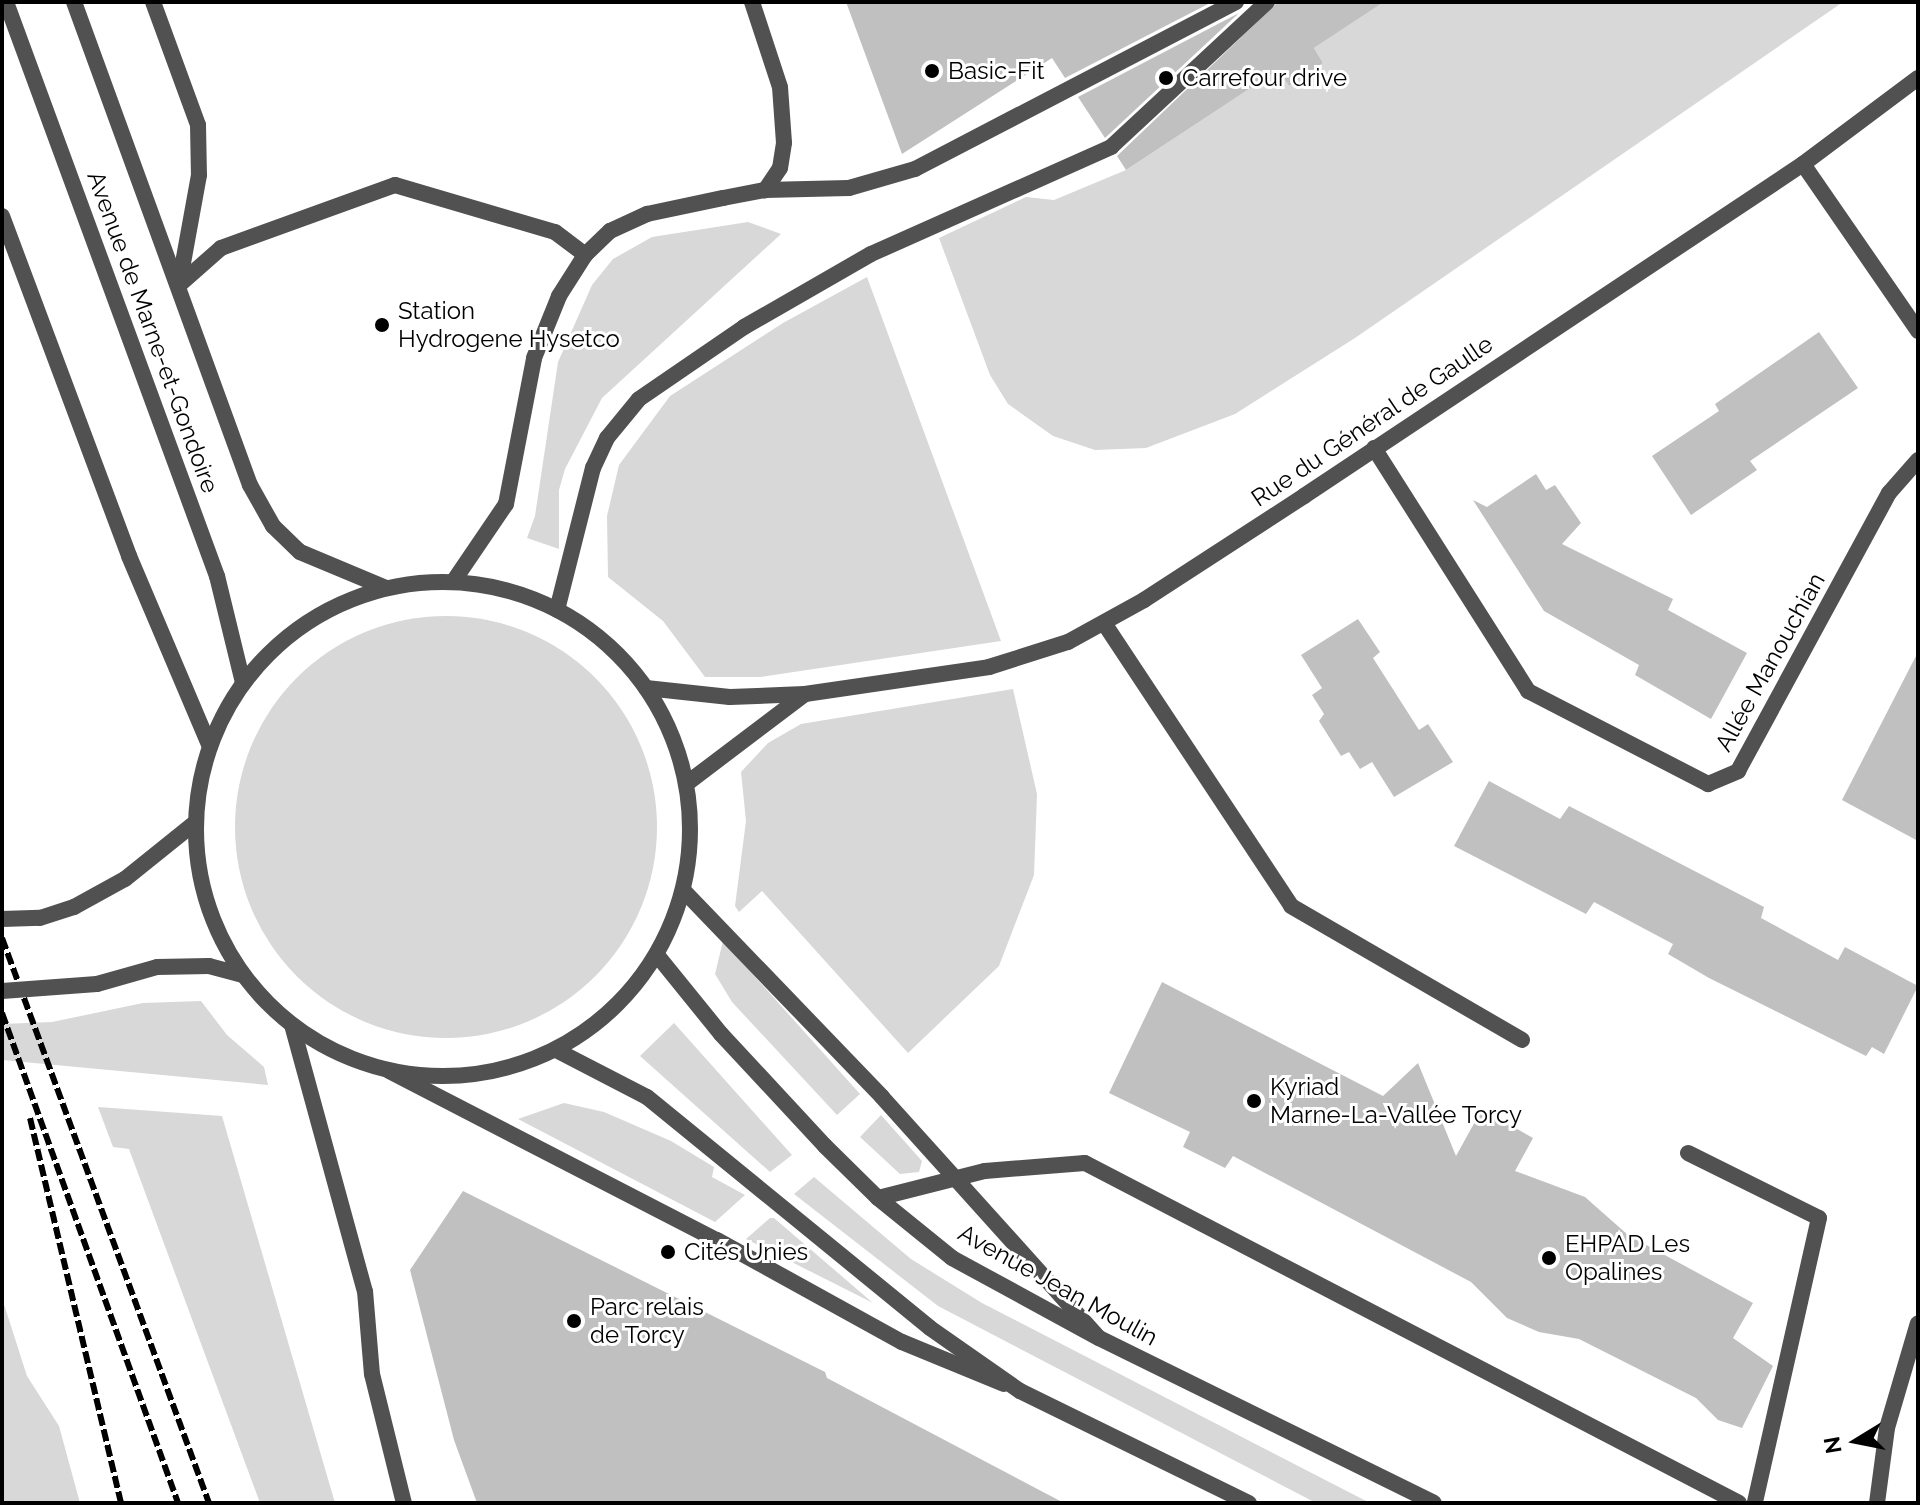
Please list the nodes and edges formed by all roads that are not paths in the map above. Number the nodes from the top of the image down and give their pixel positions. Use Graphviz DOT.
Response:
graph roads {
  1 [pos="6,2"];
  2 [pos="74,2"];
  3 [pos="153,2"];
  4 [pos="752,2"];
  5 [pos="1236,2"];
  6 [pos="1267,2"];
  7 [pos="1918,78"];
  8 [pos="1803,164"];
  9 [pos="765,190"];
  10 [pos="2,216"];
  11 [pos="585,255"];
  12 [pos="179,285"];
  13 [pos="1918,331"];
  14 [pos="1374,448"];
  15 [pos="1918,460"];
  16 [pos="453,582"];
  17 [pos="386,588"];
  18 [pos="557,610"];
  19 [pos="1104,623"];
  20 [pos="243,683"];
  21 [pos="646,688"];
  22 [pos="805,694"];
  23 [pos="210,747"];
  24 [pos="686,784"];
  25 [pos="196,822"];
  26 [pos="683,890"];
  27 [pos="2,919"];
  28 [pos="657,955"];
  29 [pos="243,975"];
  30 [pos="2,991"];
  31 [pos="292,1025"];
  32 [pos="1522,1040"];
  33 [pos="556,1050"];
  34 [pos="389,1071"];
  35 [pos="1688,1153"];
  36 [pos="958,1181"];
  37 [pos="878,1198"];
  38 [pos="1918,1323"];
  39 [pos="1099,1338"];
  40 [pos="1020,1391"];
  41 [pos="404,1503"];
  42 [pos="1249,1503"];
  43 [pos="1434,1503"];
  44 [pos="1739,1503"];
  45 [pos="1755,1503"];
  46 [pos="1877,1503"];
  1 -- 20 [label="street, Avenue de Marne-et-Gondoire"];
  2 -- 12 [label="street, Avenue de Marne-et-Gondoire"];
  3 -- 12 [label="street"];
  4 -- 9 [label="street"];
  5 -- 9 [label="street"];
  6 -- 18 [label="street"];
  7 -- 8 [label="street, Rue du Général de Gaulle"];
  8 -- 13 [label="street"];
  8 -- 14 [label="street, Rue du Général de Gaulle"];
  9 -- 11 [label="street"];
  10 -- 23 [label="street"];
  11 -- 12 [label="street"];
  11 -- 16 [label="street"];
  12 -- 17 [label="street, Avenue de Marne-et-Gondoire"];
  14 -- 15 [label="street, Allée Manouchian"];
  14 -- 19 [label="street, Rue du Général de Gaulle"];
  16 -- 17 [label="street"];
  16 -- 18 [label="street"];
  17 -- 20 [label="street"];
  18 -- 21 [label="street"];
  19 -- 22 [label="street, Rue du Général de Gaulle"];
  19 -- 32 [label="street"];
  20 -- 23 [label="street"];
  21 -- 22 [label="street, Rue du Général de Gaulle"];
  21 -- 24 [label="street"];
  22 -- 24 [label="street, Rue du Général de Gaulle"];
  23 -- 25 [label="street"];
  24 -- 26 [label="street"];
  25 -- 27 [label="street"];
  25 -- 29 [label="street"];
  26 -- 28 [label="street"];
  26 -- 36 [label="street"];
  28 -- 33 [label="street"];
  28 -- 37 [label="street, Avenue Jean Moulin"];
  29 -- 30 [label="street, bridge"];
  29 -- 31 [label="street"];
  31 -- 34 [label="street"];
  31 -- 41 [label="street"];
  33 -- 34 [label="street"];
  33 -- 40 [label="street"];
  34 -- 40 [label="street"];
  35 -- 45 [label="street"];
  36 -- 37 [label="street"];
  36 -- 39 [label="street"];
  36 -- 44 [label="street"];
  37 -- 39 [label="street, Avenue Jean Moulin"];
  38 -- 46 [label="street"];
  39 -- 43 [label="street, Avenue Jean Moulin"];
  40 -- 42 [label="street"];
}
